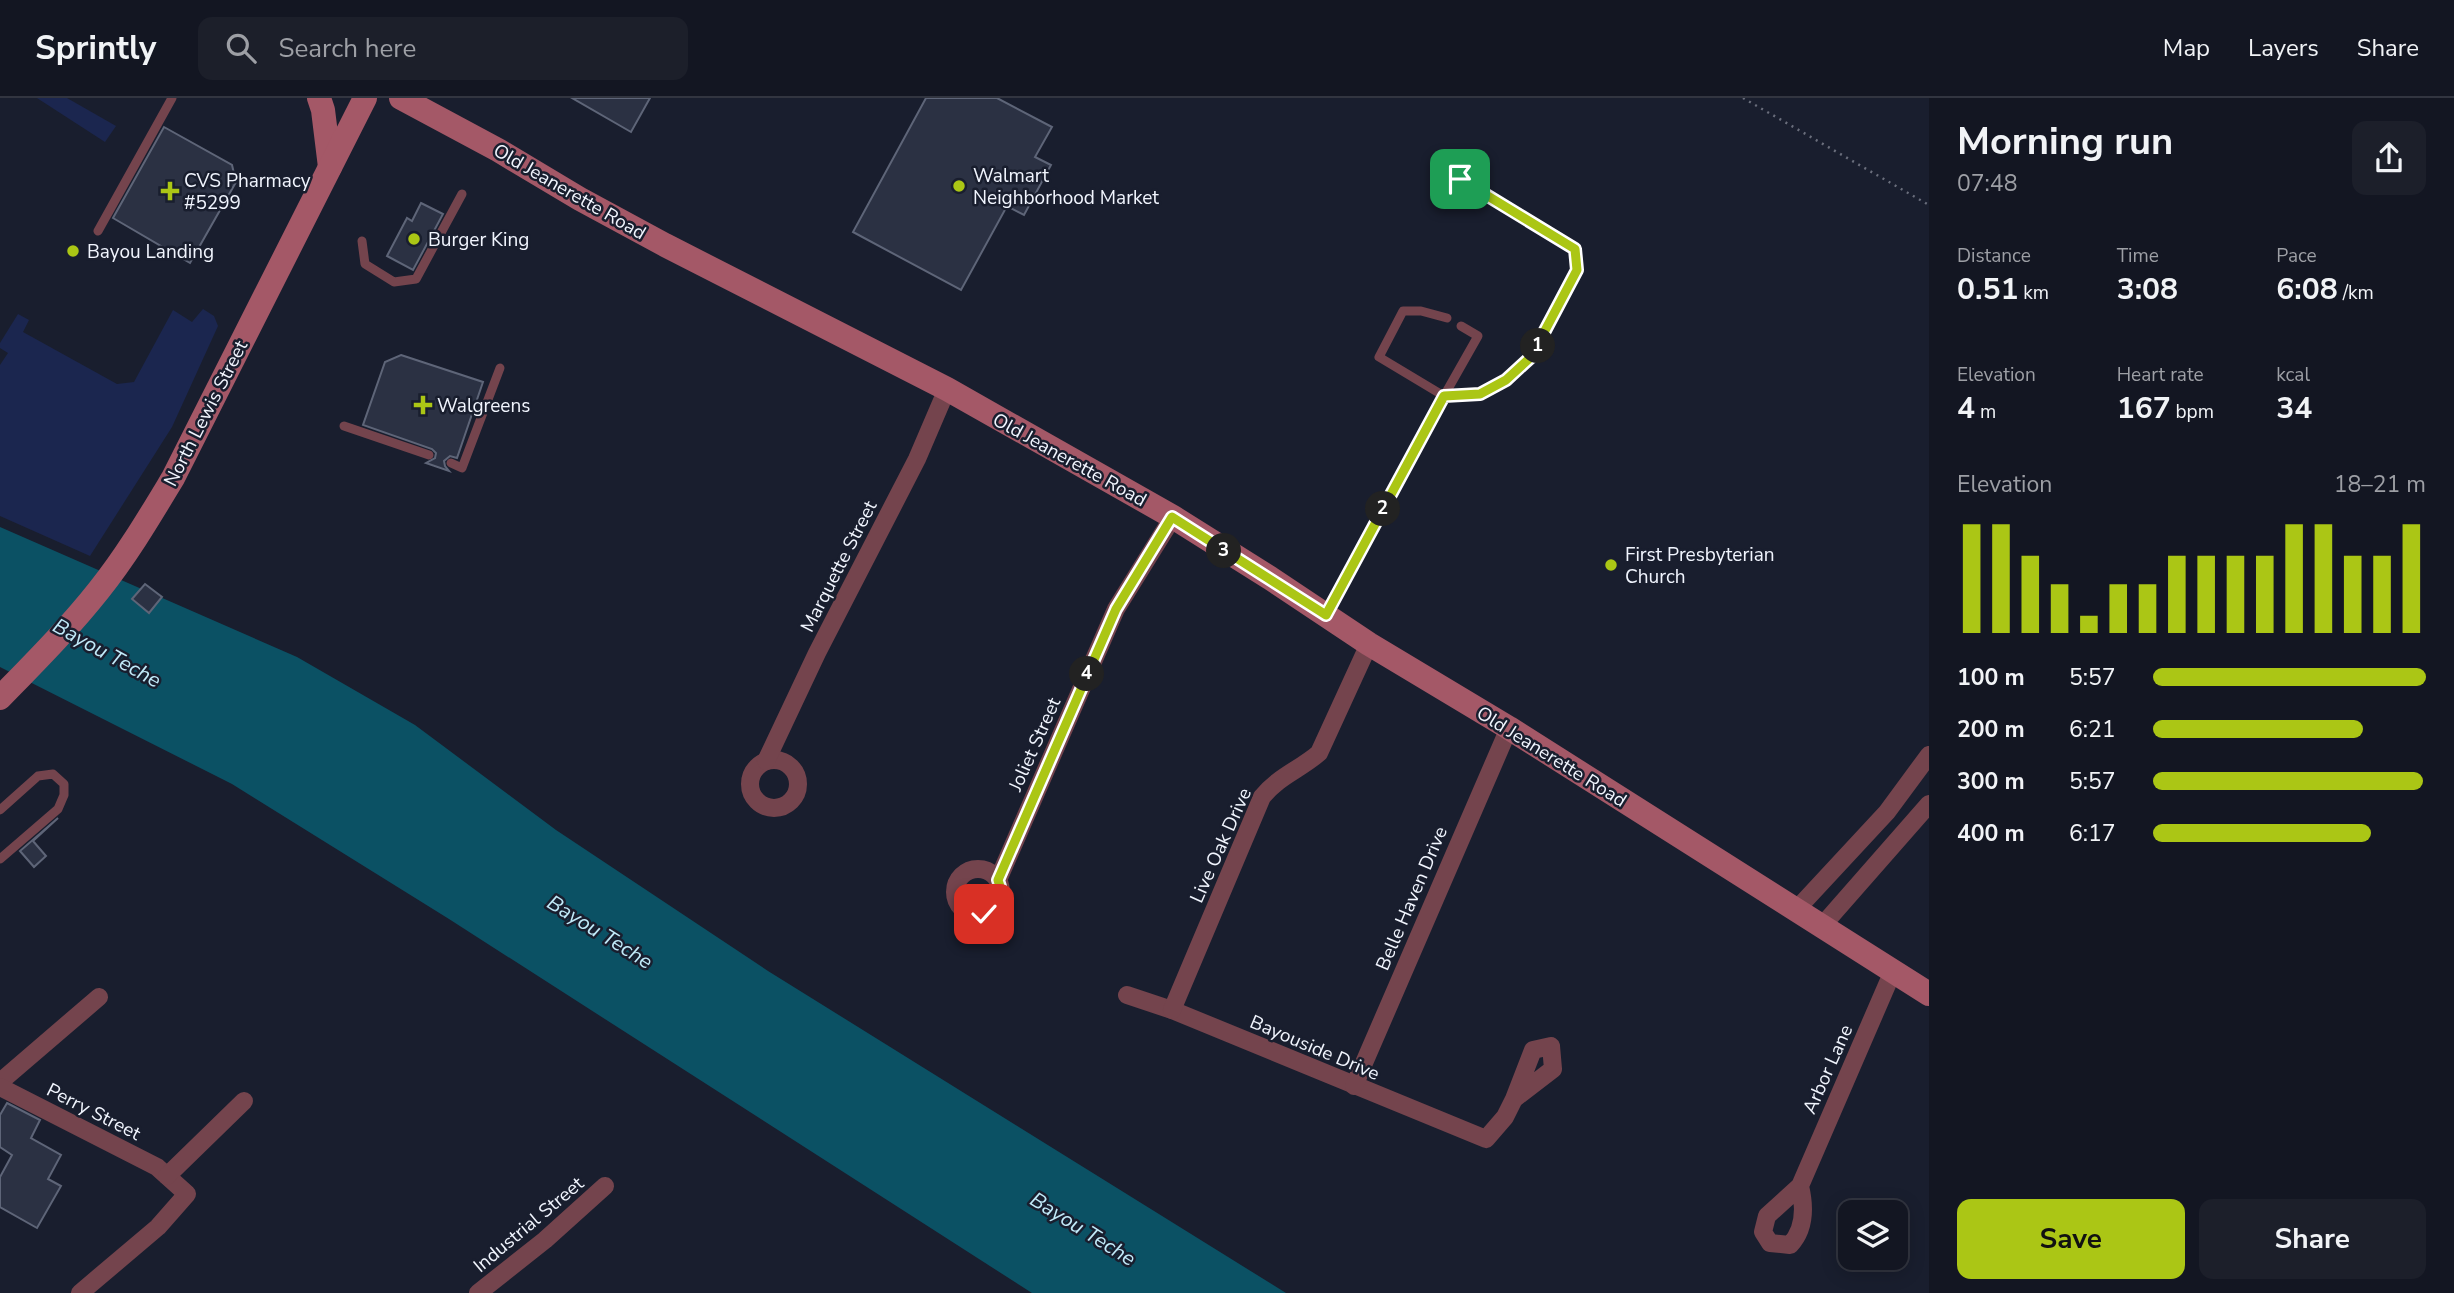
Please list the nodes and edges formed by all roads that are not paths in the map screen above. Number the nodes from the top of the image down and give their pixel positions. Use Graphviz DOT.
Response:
graph roads {
  1 [pos="172,98"];
  2 [pos="319,98"];
  3 [pos="365,98"];
  4 [pos="401,98"];
  5 [pos="330,167"];
  6 [pos="1460,179"];
  7 [pos="463,194"];
  8 [pos="98,231"];
  9 [pos="362,241"];
  10 [pos="1447,318"];
  11 [pos="1461,326"];
  12 [pos="500,368"];
  13 [pos="947,389"];
  14 [pos="1444,396"];
  15 [pos="344,426"];
  16 [pos="429,455"];
  17 [pos="451,463"];
  18 [pos="1172,517"];
  19 [pos="1326,615"];
  20 [pos="1369,644"];
  21 [pos="0,698"];
  22 [pos="1509,728"];
  23 [pos="1929,755"];
  24 [pos="766,761"];
  25 [pos="1929,804"];
  26 [pos="0,810"];
  27 [pos="0,859"];
  28 [pos="998,880"];
  29 [pos="1796,910"];
  30 [pos="1822,926"];
  31 [pos="1893,971"];
  32 [pos="1929,994"];
  33 [pos="1127,995"];
  34 [pos="99,997"];
  35 [pos="1172,1010"];
  36 [pos="0,1082"];
  37 [pos="1354,1086"];
  38 [pos="0,1087"];
  39 [pos="1514,1099"];
  40 [pos="244,1101"];
  41 [pos="167,1176"];
  42 [pos="605,1186"];
  43 [pos="1800,1186"];
  44 [pos="80,1293"];
  45 [pos="478,1293"];
  1 -- 8 [label="lane"];
  2 -- 5 [label="main road"];
  3 -- 5 [label="main road, North Lewis Street"];
  4 -- 13 [label="main road, Old Jeanerette Road"];
  5 -- 21 [label="main road, North Lewis Street"];
  6 -- 14 [label="lane"];
  7 -- 9 [label="lane"];
  10 -- 14 [label="lane"];
  11 -- 14 [label="lane"];
  12 -- 17 [label="lane"];
  13 -- 18 [label="main road, Old Jeanerette Road"];
  13 -- 24 [label="street, Marquette Street"];
  14 -- 19 [label="lane"];
  15 -- 16 [label="lane"];
  18 -- 19 [label="main road, Old Jeanerette Road"];
  18 -- 28 [label="street, Joliet Street"];
  19 -- 20 [label="main road, Old Jeanerette Road"];
  20 -- 22 [label="main road, Old Jeanerette Road"];
  20 -- 35 [label="street, Live Oak Drive"];
  22 -- 29 [label="main road, Old Jeanerette Road"];
  22 -- 37 [label="street, Belle Haven Drive"];
  23 -- 29 [label="street"];
  25 -- 30 [label="street"];
  26 -- 27 [label="lane"];
  29 -- 30 [label="main road, Old Jeanerette Road"];
  30 -- 31 [label="main road, Old Jeanerette Road"];
  31 -- 32 [label="main road, Old Jeanerette Road"];
  31 -- 43 [label="street, Arbor Lane"];
  33 -- 35 [label="street, Bayouside Drive"];
  34 -- 36 [label="street"];
  35 -- 37 [label="street, Bayouside Drive"];
  37 -- 39 [label="street, Bayouside Drive"];
  38 -- 41 [label="street, Perry Street"];
  40 -- 41 [label="street"];
  41 -- 44 [label="street, Perry Street"];
  42 -- 45 [label="street, Industrial Street"];
}
